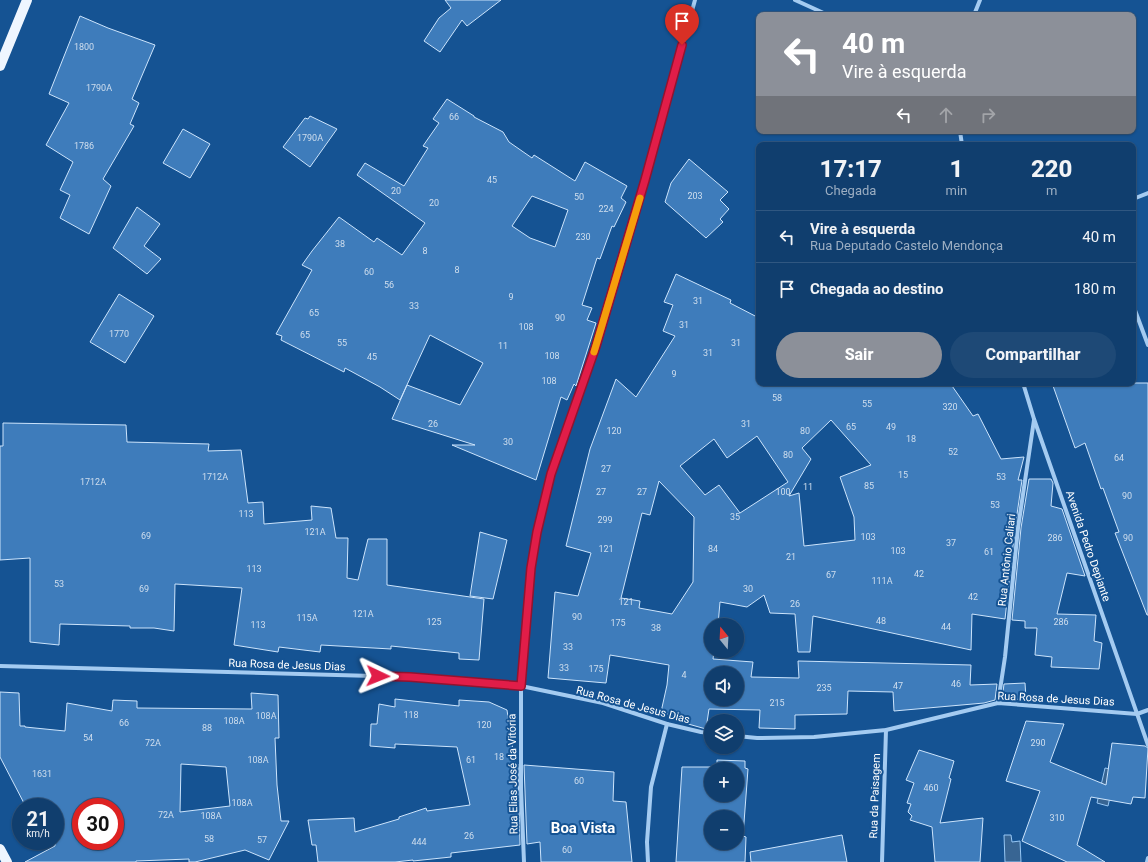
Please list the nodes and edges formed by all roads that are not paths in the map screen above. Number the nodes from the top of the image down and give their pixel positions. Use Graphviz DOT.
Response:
graph roads {
  1 [pos="27,0"];
  2 [pos="695,0"];
  3 [pos="795,0"];
  4 [pos="980,0"];
  5 [pos="821,12"];
  6 [pos="975,12"];
  7 [pos="1,61"];
  8 [pos="1148,193"];
  9 [pos="1136,197"];
  10 [pos="1136,313"];
  11 [pos="1148,345"];
  12 [pos="1024,386"];
  13 [pos="1034,419"];
  14 [pos="0,666"];
  15 [pos="521,686"];
  16 [pos="998,703"];
  17 [pos="1148,710"];
  18 [pos="1137,714"];
  19 [pos="667,724"];
  20 [pos="886,730"];
  21 [pos="704,732"];
  22 [pos="744,737"];
  23 [pos="1148,745"];
  24 [pos="0,849"];
  25 [pos="1148,858"];
  26 [pos="7,862"];
  27 [pos="524,862"];
  28 [pos="648,862"];
  29 [pos="882,862"];
  30 [pos="1148,862"];
  1 -- 7 [label="main road"];
  2 -- 15 [label="street, Rua Elias José da Vitória"];
  3 -- 5 [label="street"];
  4 -- 6 [label="street"];
  8 -- 9 [label="street"];
  10 -- 11 [label="street"];
  12 -- 13 [label="street, Avenida Pedro Depiante"];
  13 -- 16 [label="street, Rua Antônio Caliari"];
  13 -- 18 [label="street, Avenida Pedro Depiante"];
  14 -- 15 [label="street, Rua Rosa de Jesus Dias"];
  15 -- 19 [label="street, Rua Rosa de Jesus Dias"];
  15 -- 27 [label="street, Rua Elias José da Vitória"];
  16 -- 18 [label="street, Rua Rosa de Jesus Dias"];
  16 -- 20 [label="street, Rua Rosa de Jesus Dias"];
  17 -- 18 [label="street"];
  18 -- 23 [label="street, Avenida Pedro Depiante"];
  19 -- 21 [label="street, Rua Rosa de Jesus Dias"];
  19 -- 28 [label="street"];
  20 -- 22 [label="street, Rua Rosa de Jesus Dias"];
  20 -- 29 [label="street, Rua da Paisagem"];
  24 -- 26 [label="main road"];
  25 -- 30 [label="street"];
}
